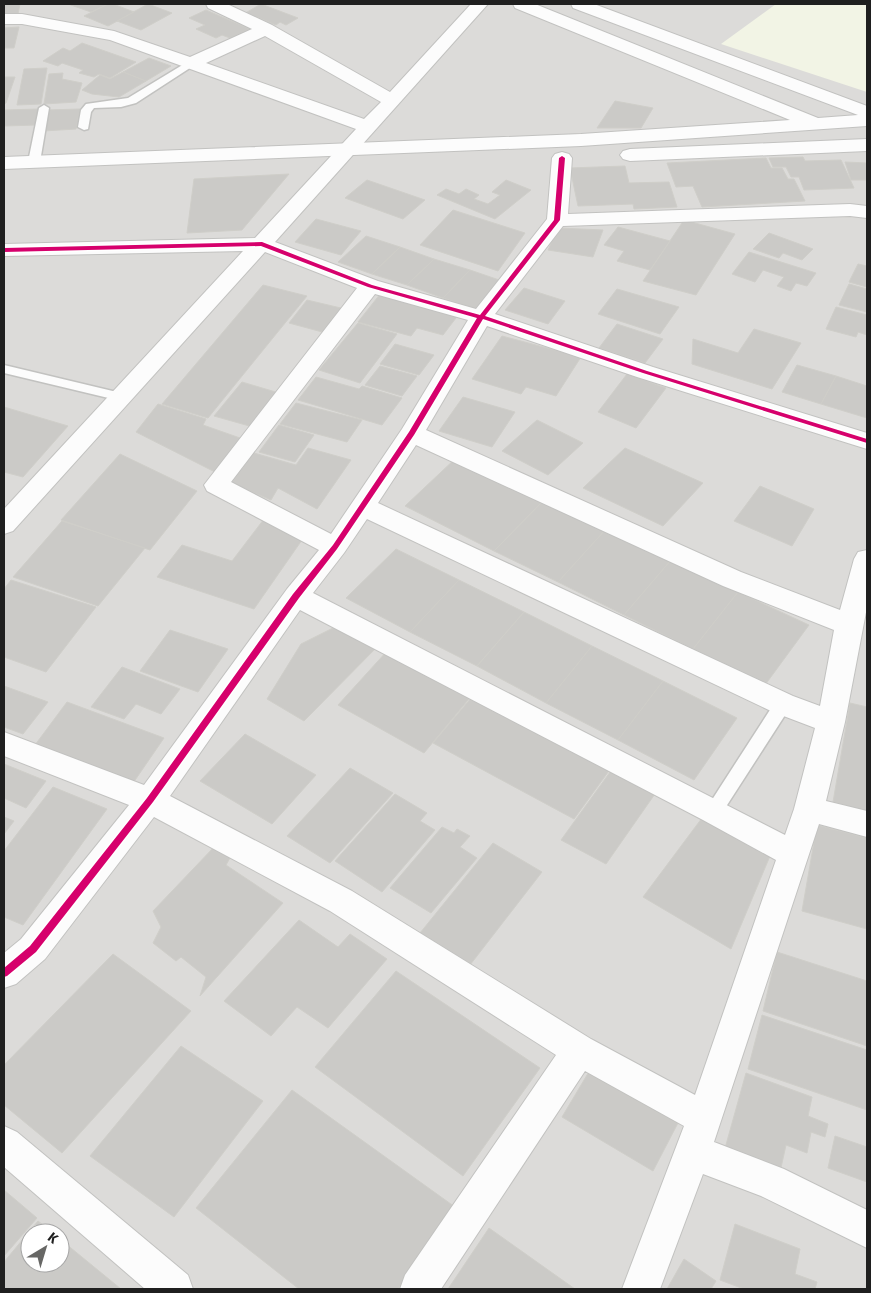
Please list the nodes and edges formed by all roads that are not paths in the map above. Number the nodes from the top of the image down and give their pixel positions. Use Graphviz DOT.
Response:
graph roads {
  1 [pos="242,4"];
  2 [pos="480,4"];
  3 [pos="521,4"];
  4 [pos="579,4"];
  5 [pos="220,7"];
  6 [pos="4,19"];
  7 [pos="266,29"];
  8 [pos="189,64"];
  9 [pos="391,100"];
  10 [pos="44,108"];
  11 [pos="867,112"];
  12 [pos="867,120"];
  13 [pos="816,124"];
  14 [pos="366,126"];
  15 [pos="84,127"];
  16 [pos="867,138"];
  17 [pos="867,145"];
  18 [pos="348,149"];
  19 [pos="562,158"];
  20 [pos="34,162"];
  21 [pos="4,163"];
  22 [pos="328,168"];
  23 [pos="4,179"];
  24 [pos="867,212"];
  25 [pos="557,220"];
  26 [pos="262,244"];
  27 [pos="8,253"];
  28 [pos="370,286"];
  29 [pos="481,317"];
  30 [pos="4,369"];
  31 [pos="121,397"];
  32 [pos="412,433"];
  33 [pos="867,441"];
  34 [pos="362,506"];
  35 [pos="4,524"];
  36 [pos="335,547"];
  37 [pos="867,559"];
  38 [pos="296,596"];
  39 [pos="849,625"];
  40 [pos="783,704"];
  41 [pos="831,722"];
  42 [pos="4,744"];
  43 [pos="150,800"];
  44 [pos="808,809"];
  45 [pos="714,811"];
  46 [pos="867,824"];
  47 [pos="793,854"];
  48 [pos="4,972"];
  49 [pos="579,1050"];
  50 [pos="703,1118"];
  51 [pos="4,1144"];
  52 [pos="693,1152"];
  53 [pos="867,1229"];
  54 [pos="174,1289"];
  55 [pos="419,1289"];
  56 [pos="641,1289"];
  1 -- 5 [label="street"];
  2 -- 9 [label="street"];
  3 -- 13 [label="street"];
  4 -- 11 [label="street"];
  5 -- 7 [label="street"];
  6 -- 8 [label="street"];
  7 -- 8 [label="street"];
  7 -- 9 [label="street"];
  8 -- 14 [label="street"];
  8 -- 15 [label="lane"];
  9 -- 14 [label="street"];
  10 -- 20 [label="lane"];
  12 -- 13 [label="street"];
  13 -- 16 [label="street"];
  13 -- 18 [label="street"];
  14 -- 18 [label="street"];
  17 -- 19 [label="street"];
  18 -- 20 [label="street"];
  18 -- 22 [label="street"];
  19 -- 22 [label="street"];
  19 -- 25 [label="street"];
  20 -- 21 [label="street"];
  22 -- 23 [label="street"];
  22 -- 26 [label="street"];
  24 -- 25 [label="street"];
  25 -- 29 [label="street"];
  26 -- 27 [label="street"];
  26 -- 28 [label="street"];
  26 -- 31 [label="street"];
  28 -- 29 [label="street"];
  28 -- 36 [label="street"];
  29 -- 32 [label="street"];
  29 -- 33 [label="street"];
  30 -- 31 [label="lane"];
  31 -- 35 [label="street"];
  32 -- 34 [label="street"];
  32 -- 39 [label="street"];
  34 -- 36 [label="street"];
  34 -- 40 [label="street"];
  36 -- 38 [label="street"];
  37 -- 39 [label="street"];
  38 -- 43 [label="street"];
  38 -- 45 [label="street"];
  39 -- 41 [label="street"];
  40 -- 41 [label="street"];
  40 -- 45 [label="lane"];
  41 -- 44 [label="street"];
  42 -- 43 [label="street"];
  43 -- 48 [label="street"];
  43 -- 49 [label="street"];
  44 -- 46 [label="street"];
  44 -- 47 [label="street"];
  45 -- 47 [label="street"];
  47 -- 50 [label="street"];
  49 -- 50 [label="street"];
  49 -- 55 [label="street"];
  50 -- 52 [label="street"];
  51 -- 54 [label="street"];
  52 -- 53 [label="street"];
  52 -- 56 [label="street"];
}
